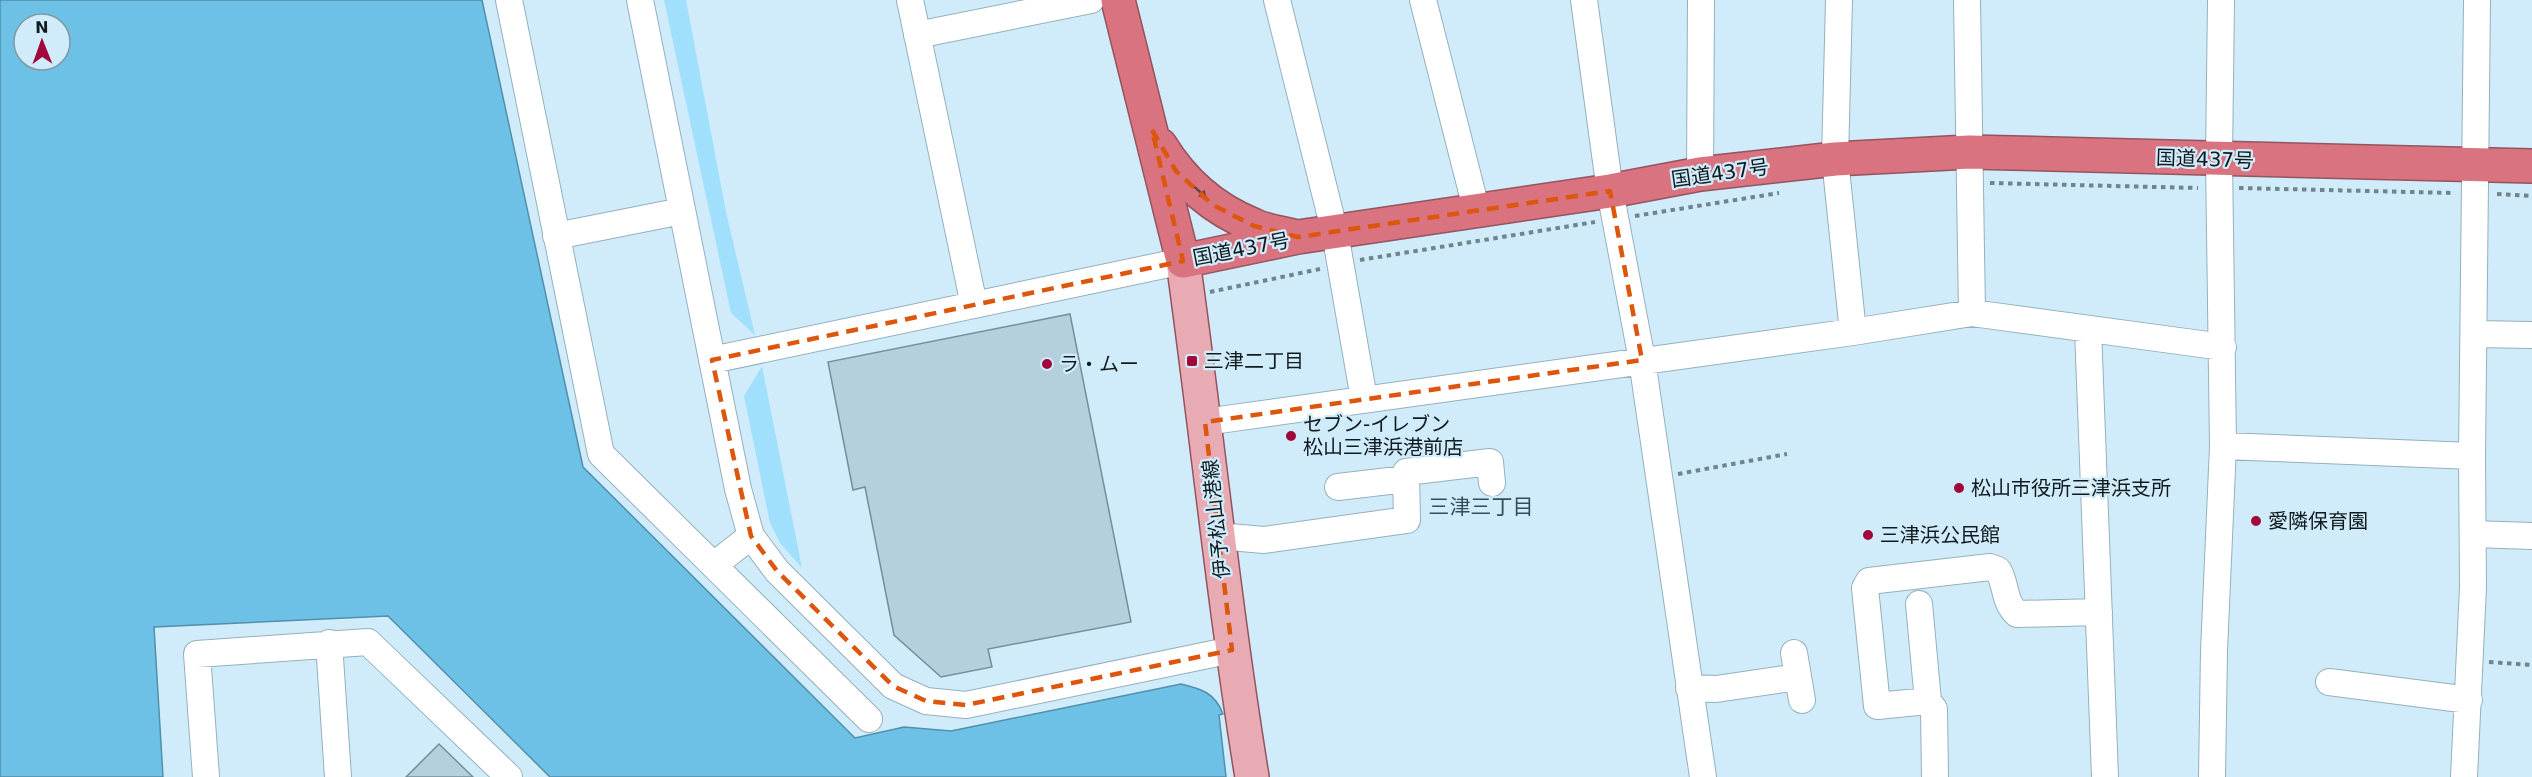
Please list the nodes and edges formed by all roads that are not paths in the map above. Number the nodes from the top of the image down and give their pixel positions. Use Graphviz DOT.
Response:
graph roads {
  1 [pos="508,0"];
  2 [pos="640,0"];
  3 [pos="910,0"];
  4 [pos="1092,0"];
  5 [pos="1118,0"];
  6 [pos="1278,0"];
  7 [pos="1423,0"];
  8 [pos="1584,0"];
  9 [pos="1701,0"];
  10 [pos="1839,0"];
  11 [pos="1967,0"];
  12 [pos="2221,0"];
  13 [pos="2477,0"];
  14 [pos="917,35"];
  15 [pos="1152,130"];
  16 [pos="1969,152"];
  17 [pos="1835,159"];
  18 [pos="2219,159"];
  19 [pos="2474,165"];
  20 [pos="2532,166"];
  21 [pos="1700,174"];
  22 [pos="1610,191"];
  23 [pos="682,211"];
  24 [pos="1477,212"];
  25 [pos="1335,233"];
  26 [pos="556,236"];
  27 [pos="1298,237"];
  28 [pos="1183,261"];
  29 [pos="975,305"];
  30 [pos="1972,313"];
  31 [pos="2088,329"];
  32 [pos="1853,332"];
  33 [pos="2474,334"];
  34 [pos="2532,335"];
  35 [pos="2223,347"];
  36 [pos="712,360"];
  37 [pos="1642,360"];
  38 [pos="1364,399"];
  39 [pos="1205,422"];
  40 [pos="2223,446"];
  41 [pos="2472,456"];
  42 [pos="1406,479"];
  43 [pos="1491,483"];
  44 [pos="1338,487"];
  45 [pos="2473,534"];
  46 [pos="751,536"];
  47 [pos="1218,536"];
  48 [pos="2532,536"];
  49 [pos="714,566"];
  50 [pos="1919,604"];
  51 [pos="2099,612"];
  52 [pos="329,643"];
  53 [pos="1232,650"];
  54 [pos="1798,677"];
  55 [pos="2329,682"];
  56 [pos="1689,688"];
  57 [pos="1928,700"];
  58 [pos="2469,700"];
  59 [pos="869,719"];
  60 [pos="206,777"];
  61 [pos="338,777"];
  62 [pos="509,777"];
  63 [pos="1252,777"];
  64 [pos="1703,777"];
  65 [pos="1935,777"];
  66 [pos="2104,777"];
  67 [pos="2212,777"];
  68 [pos="2464,777"];
  1 -- 26 [label="street"];
  2 -- 23 [label="street"];
  3 -- 14 [label="street"];
  4 -- 14 [label="street"];
  5 -- 15 [label="highway, 国道437号"];
  6 -- 25 [label="street"];
  7 -- 24 [label="street"];
  8 -- 22 [label="street"];
  9 -- 21 [label="street"];
  10 -- 17 [label="street"];
  11 -- 16 [label="street"];
  12 -- 18 [label="street"];
  13 -- 19 [label="street"];
  14 -- 29 [label="street"];
  15 -- 27 [label="highway, one-way"];
  15 -- 28 [label="highway, 国道437号"];
  16 -- 17 [label="highway, 国道437号"];
  16 -- 18 [label="highway, 国道437号"];
  16 -- 30 [label="street"];
  17 -- 21 [label="highway, 国道437号"];
  17 -- 32 [label="street"];
  18 -- 19 [label="highway, 国道437号"];
  18 -- 35 [label="street"];
  19 -- 20 [label="highway, 国道437号"];
  19 -- 33 [label="street"];
  21 -- 22 [label="highway, 国道437号"];
  22 -- 24 [label="highway, 国道437号"];
  22 -- 37 [label="street"];
  23 -- 26 [label="street"];
  23 -- 36 [label="street"];
  24 -- 25 [label="highway, 国道437号"];
  25 -- 27 [label="highway, 国道437号"];
  25 -- 38 [label="street"];
  26 -- 49 [label="street"];
  27 -- 28 [label="highway, 国道437号"];
  28 -- 29 [label="street"];
  28 -- 39 [label="main road, 伊予松山港線"];
  29 -- 36 [label="street"];
  30 -- 31 [label="street"];
  30 -- 32 [label="street"];
  31 -- 35 [label="street"];
  31 -- 51 [label="street"];
  32 -- 37 [label="street"];
  33 -- 34 [label="street"];
  33 -- 41 [label="street"];
  35 -- 40 [label="street"];
  36 -- 46 [label="street"];
  37 -- 38 [label="street"];
  37 -- 56 [label="street"];
  38 -- 39 [label="street"];
  39 -- 47 [label="main road, 伊予松山港線"];
  40 -- 41 [label="street"];
  40 -- 67 [label="street"];
  41 -- 45 [label="street"];
  42 -- 43 [label="street"];
  42 -- 44 [label="street"];
  42 -- 47 [label="street"];
  45 -- 48 [label="street"];
  45 -- 58 [label="street"];
  46 -- 49 [label="street"];
  46 -- 53 [label="street"];
  47 -- 53 [label="main road, 伊予松山港線"];
  49 -- 59 [label="street"];
  50 -- 57 [label="street"];
  51 -- 57 [label="street"];
  51 -- 66 [label="street"];
  52 -- 60 [label="street"];
  52 -- 61 [label="street"];
  52 -- 62 [label="street"];
  53 -- 63 [label="main road, 伊予松山港線"];
  54 -- 56 [label="street"];
  55 -- 58 [label="street"];
  56 -- 64 [label="street"];
  57 -- 65 [label="street"];
  58 -- 68 [label="street"];
}
